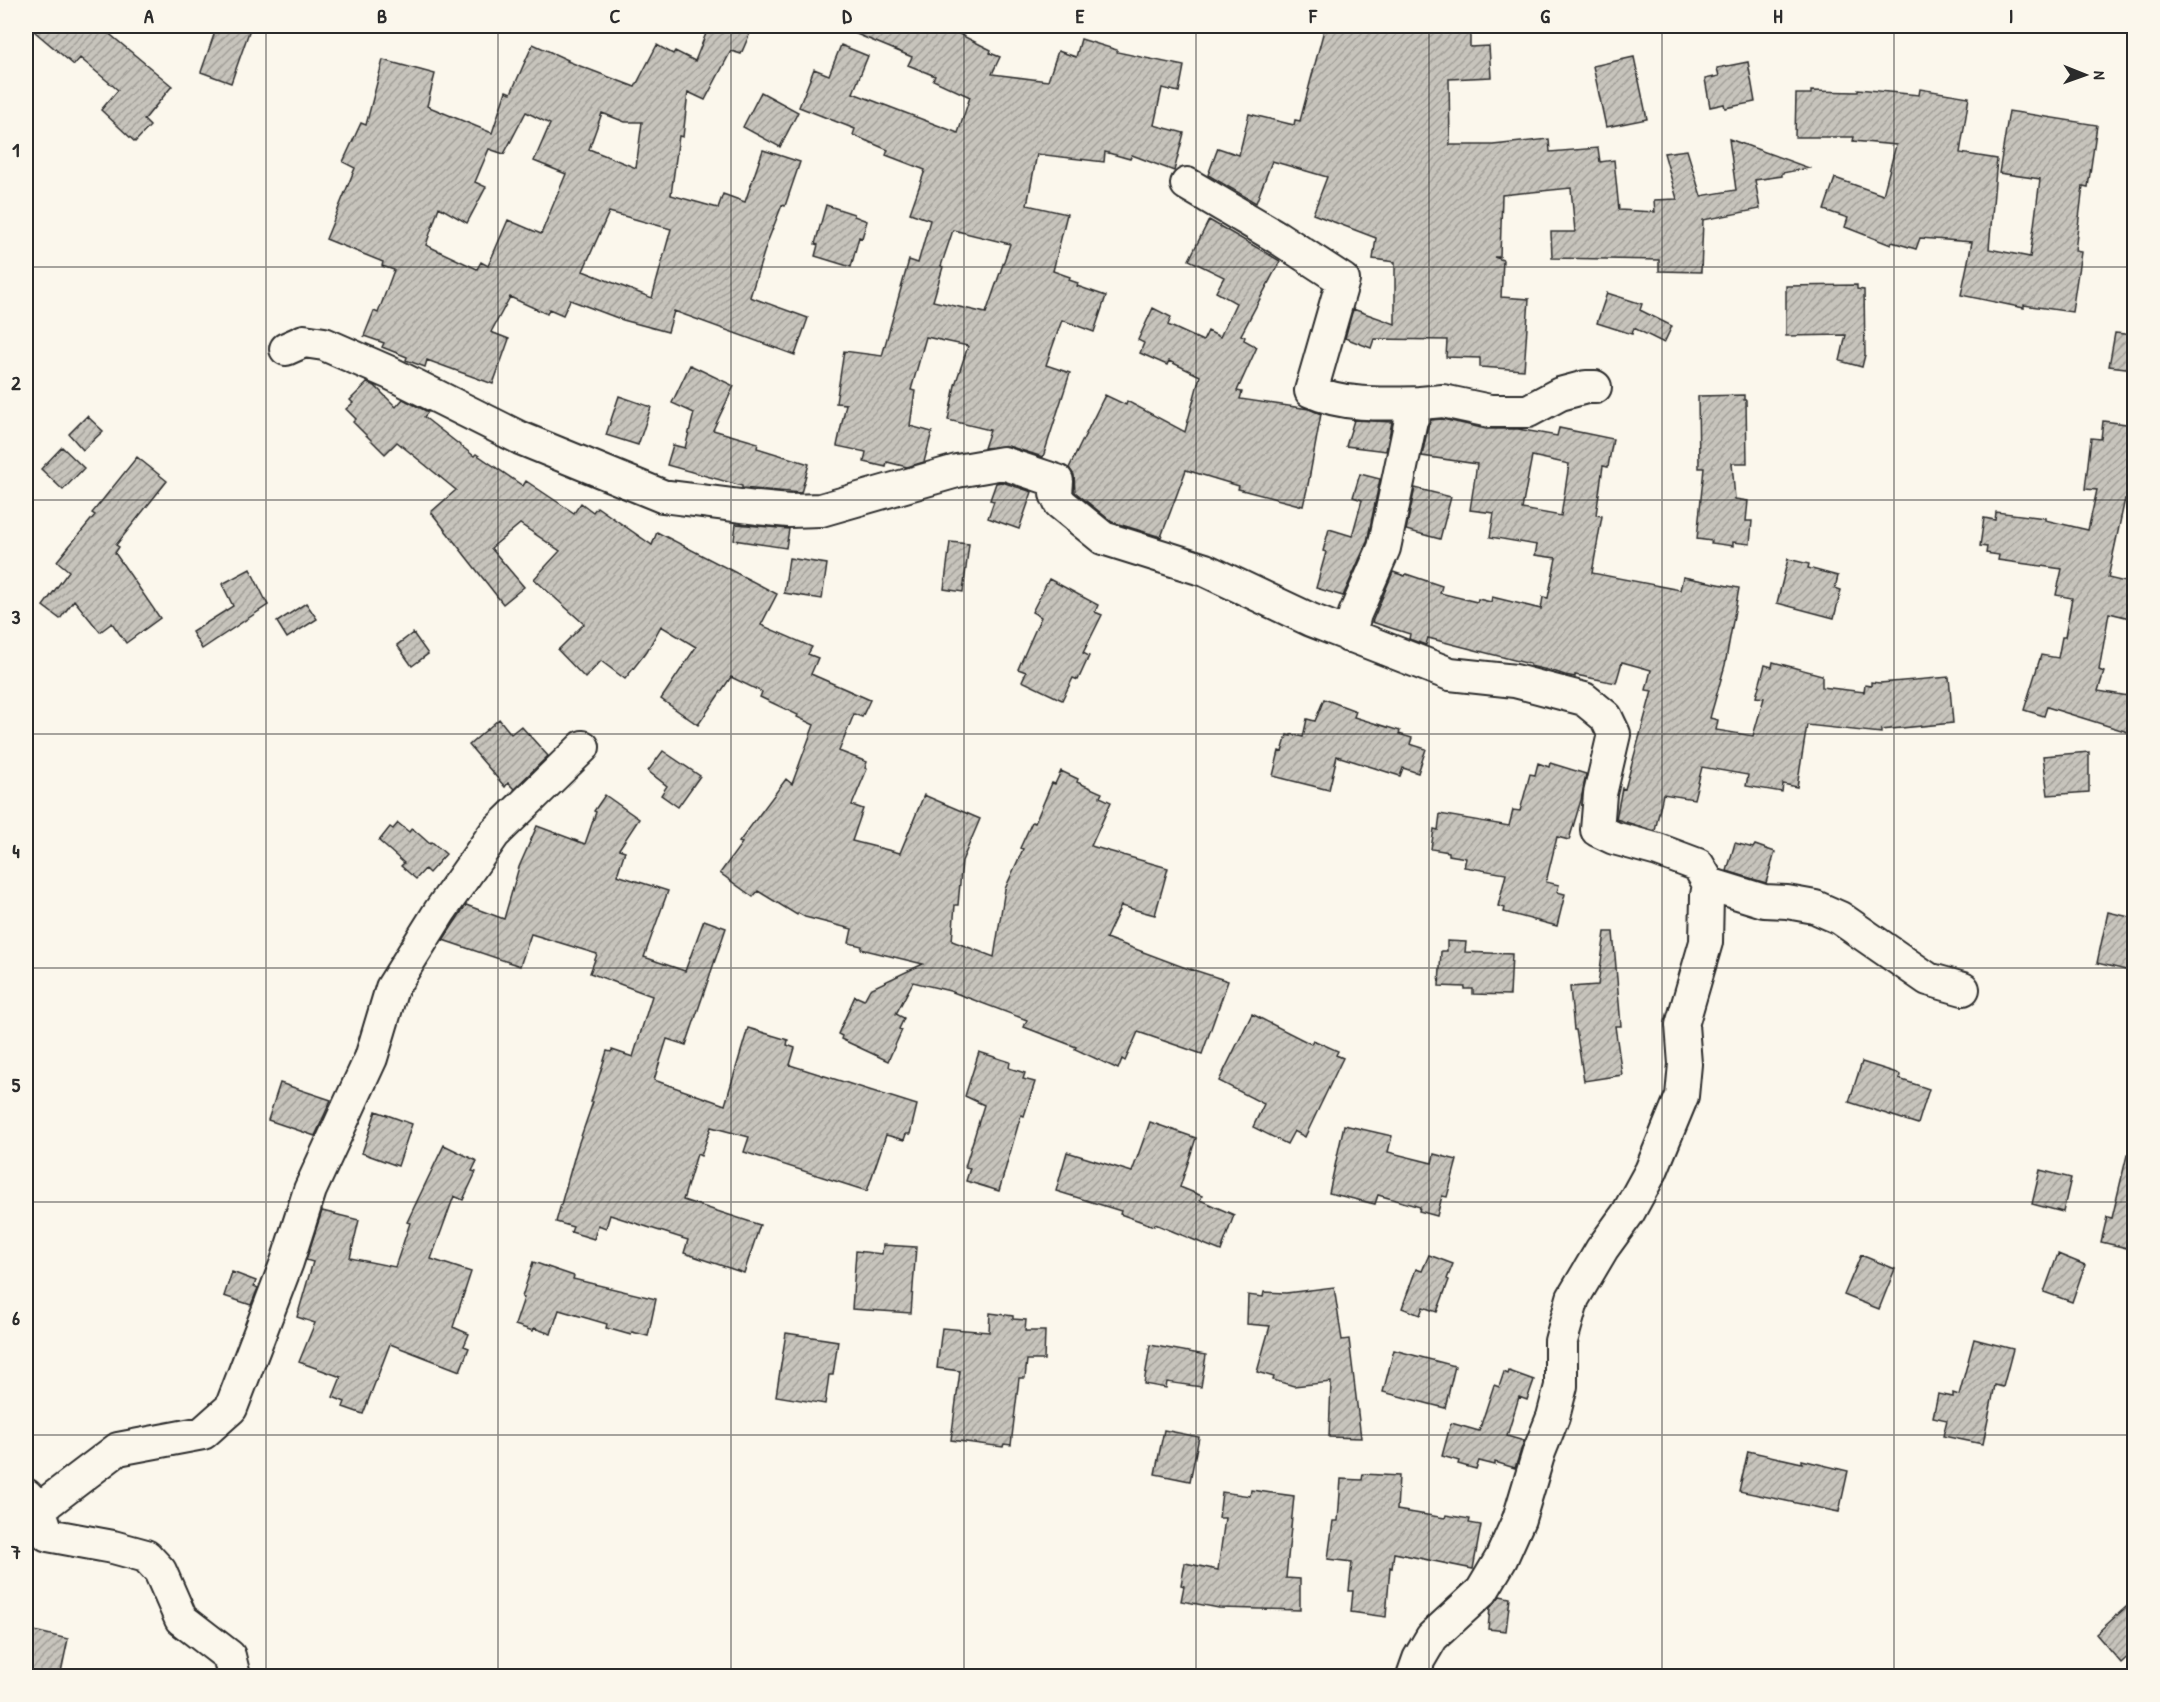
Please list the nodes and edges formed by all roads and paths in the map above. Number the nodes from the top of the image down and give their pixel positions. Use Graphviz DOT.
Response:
graph roads {
  1 [pos="1186,184"];
  2 [pos="286,349"];
  3 [pos="1595,387"];
  4 [pos="1420,403"];
  5 [pos="1349,636"];
  6 [pos="583,747"];
  7 [pos="1709,884"];
  8 [pos="1963,989"];
  9 [pos="30,1506"];
  10 [pos="234,1677"];
  11 [pos="1413,1677"];
  1 -- 4 [label="street"];
  2 -- 5 [label="street"];
  3 -- 4 [label="street"];
  4 -- 5 [label="street"];
  5 -- 7 [label="street"];
  6 -- 9 [label="street"];
  7 -- 8 [label="street"];
  7 -- 11 [label="street"];
  9 -- 10 [label="street"];
}
